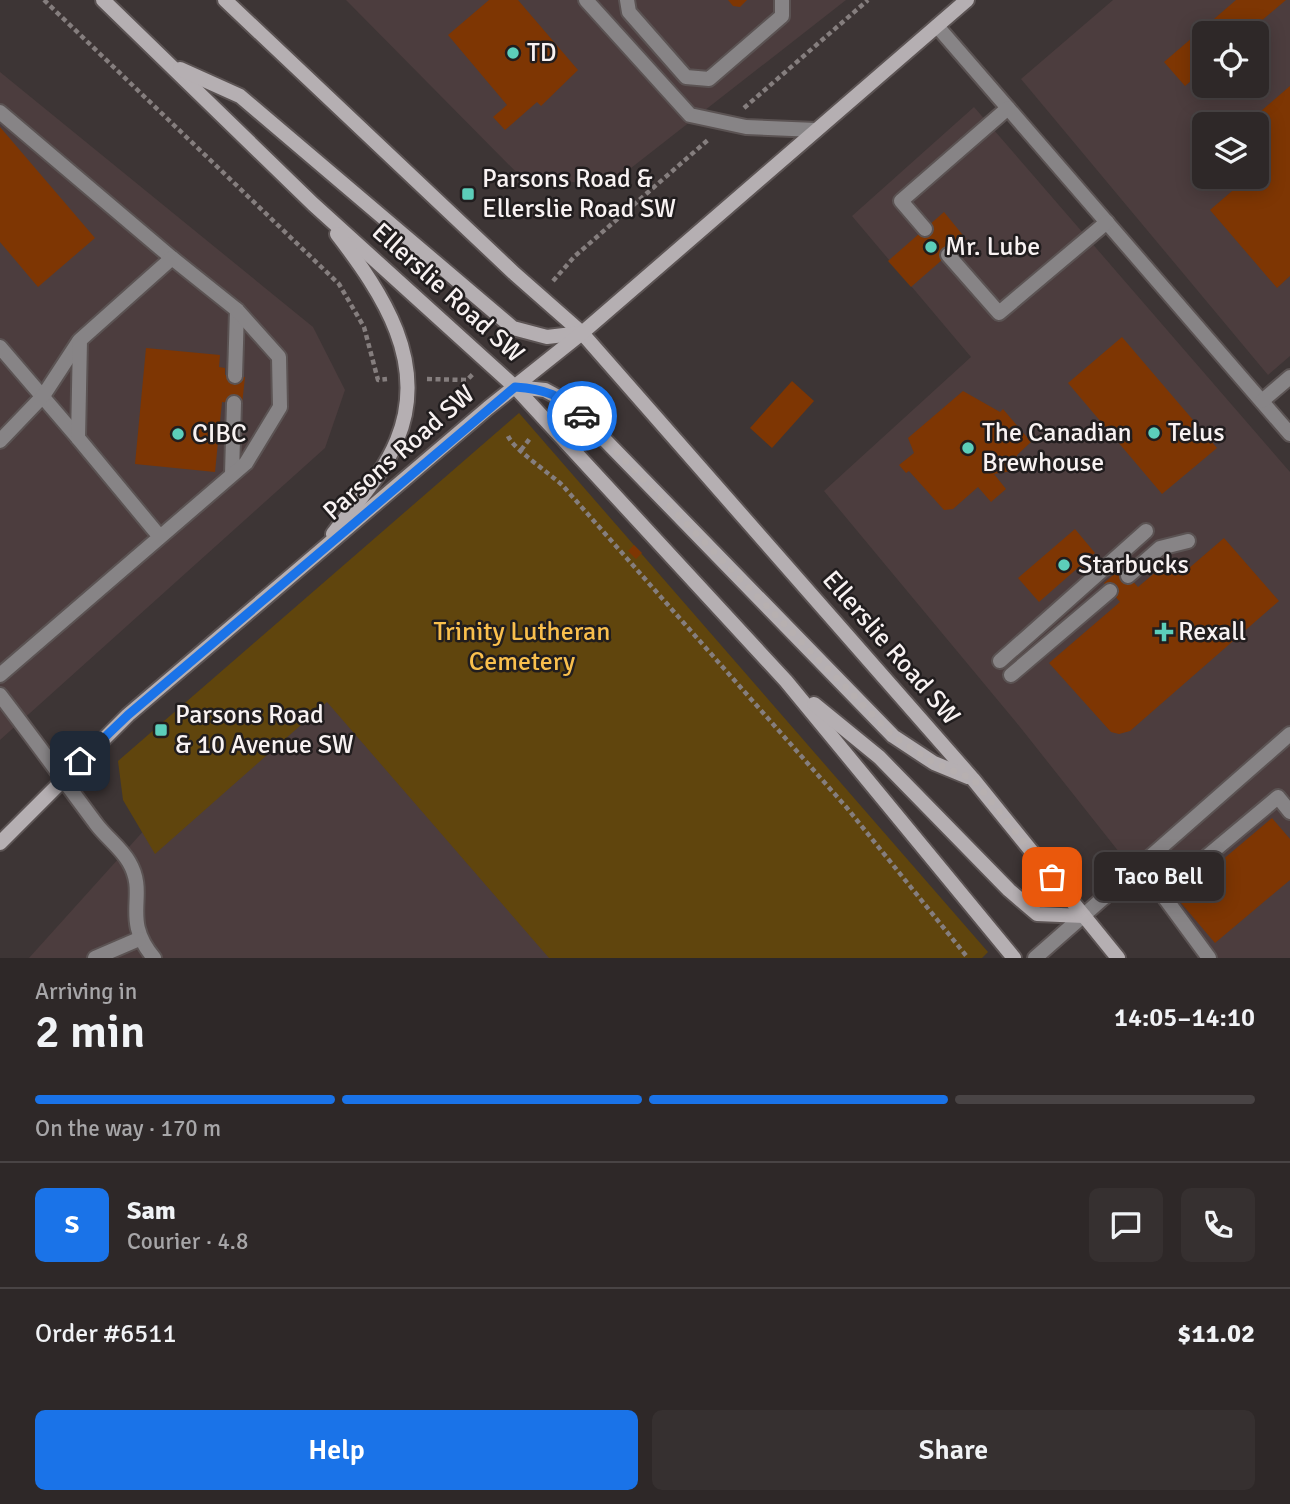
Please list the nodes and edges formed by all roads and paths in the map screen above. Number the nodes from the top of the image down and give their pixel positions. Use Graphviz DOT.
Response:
graph roads {
  1 [pos="44,0"];
  2 [pos="103,0"];
  3 [pos="225,0"];
  4 [pos="586,0"];
  5 [pos="627,0"];
  6 [pos="782,0"];
  7 [pos="868,0"];
  8 [pos="967,0"];
  9 [pos="937,26"];
  10 [pos="169,64"];
  11 [pos="746,107"];
  12 [pos="1008,108"];
  13 [pos="0,111"];
  14 [pos="816,130"];
  15 [pos="714,134"];
  16 [pos="313,204"];
  17 [pos="1107,222"];
  18 [pos="925,229"];
  19 [pos="948,255"];
  20 [pos="172,258"];
  21 [pos="565,267"];
  22 [pos="237,310"];
  23 [pos="582,332"];
  24 [pos="80,340"];
  25 [pos="0,347"];
  26 [pos="235,376"];
  27 [pos="1290,377"];
  28 [pos="419,378"];
  29 [pos="378,380"];
  30 [pos="467,380"];
  31 [pos="515,387"];
  32 [pos="43,396"];
  33 [pos="1262,401"];
  34 [pos="234,403"];
  35 [pos="1290,435"];
  36 [pos="509,436"];
  37 [pos="79,438"];
  38 [pos="531,438"];
  39 [pos="0,441"];
  40 [pos="521,450"];
  41 [pos="232,474"];
  42 [pos="1146,531"];
  43 [pos="160,537"];
  44 [pos="1188,541"];
  45 [pos="315,557"];
  46 [pos="1128,576"];
  47 [pos="1110,591"];
  48 [pos="1000,661"];
  49 [pos="0,675"];
  50 [pos="1011,675"];
  51 [pos="786,681"];
  52 [pos="0,695"];
  53 [pos="1290,734"];
  54 [pos="63,778"];
  55 [pos="973,779"];
  56 [pos="1290,812"];
  57 [pos="0,843"];
  58 [pos="1084,916"];
  59 [pos="139,939"];
  60 [pos="95,958"];
  61 [pos="154,958"];
  62 [pos="968,958"];
  63 [pos="1014,958"];
  64 [pos="1035,958"];
  65 [pos="1118,958"];
  66 [pos="1209,958"];
  1 -- 29 [label="path"];
  2 -- 10 [label="main road, Ellerslie Road SW"];
  3 -- 23 [label="main road, Ellerslie Road SW"];
  4 -- 14 [label="lane"];
  5 -- 6 [label="lane"];
  7 -- 11 [label="path"];
  8 -- 9 [label="main road, Parsons Road SW"];
  9 -- 12 [label="lane"];
  9 -- 14 [label="main road, Parsons Road SW"];
  10 -- 16 [label="main road, Ellerslie Road SW"];
  10 -- 23 [label="main road"];
  12 -- 17 [label="lane"];
  12 -- 18 [label="lane"];
  13 -- 20 [label="lane"];
  14 -- 23 [label="main road, Parsons Road SW"];
  15 -- 21 [label="path"];
  16 -- 31 [label="main road, Ellerslie Road SW"];
  16 -- 45 [label="main road"];
  17 -- 19 [label="lane"];
  17 -- 33 [label="lane"];
  20 -- 22 [label="lane"];
  20 -- 24 [label="lane"];
  22 -- 26 [label="lane"];
  22 -- 41 [label="lane"];
  23 -- 31 [label="main road, Parsons Road SW"];
  23 -- 55 [label="main road, Ellerslie Road SW"];
  24 -- 32 [label="lane"];
  24 -- 37 [label="lane"];
  25 -- 32 [label="lane"];
  27 -- 33 [label="lane"];
  28 -- 30 [label="path"];
  31 -- 45 [label="main road, Parsons Road SW"];
  31 -- 51 [label="main road, Ellerslie Road SW"];
  31 -- 55 [label="main road"];
  32 -- 37 [label="lane"];
  32 -- 39 [label="lane"];
  33 -- 35 [label="lane"];
  34 -- 41 [label="lane"];
  36 -- 40 [label="path"];
  37 -- 43 [label="lane"];
  38 -- 40 [label="path"];
  40 -- 62 [label="path"];
  41 -- 43 [label="lane"];
  42 -- 48 [label="lane"];
  43 -- 49 [label="lane"];
  44 -- 46 [label="lane"];
  45 -- 54 [label="main road, Parsons Road SW"];
  47 -- 50 [label="lane"];
  51 -- 58 [label="main road"];
  51 -- 63 [label="main road, Ellerslie Road SW"];
  52 -- 54 [label="lane"];
  53 -- 58 [label="lane"];
  54 -- 57 [label="main road, Parsons Road SW"];
  54 -- 59 [label="lane"];
  55 -- 58 [label="main road, Ellerslie Road SW"];
  56 -- 66 [label="lane"];
  58 -- 64 [label="lane"];
  58 -- 65 [label="main road, Ellerslie Road SW"];
  59 -- 60 [label="lane"];
  59 -- 61 [label="lane"];
}
